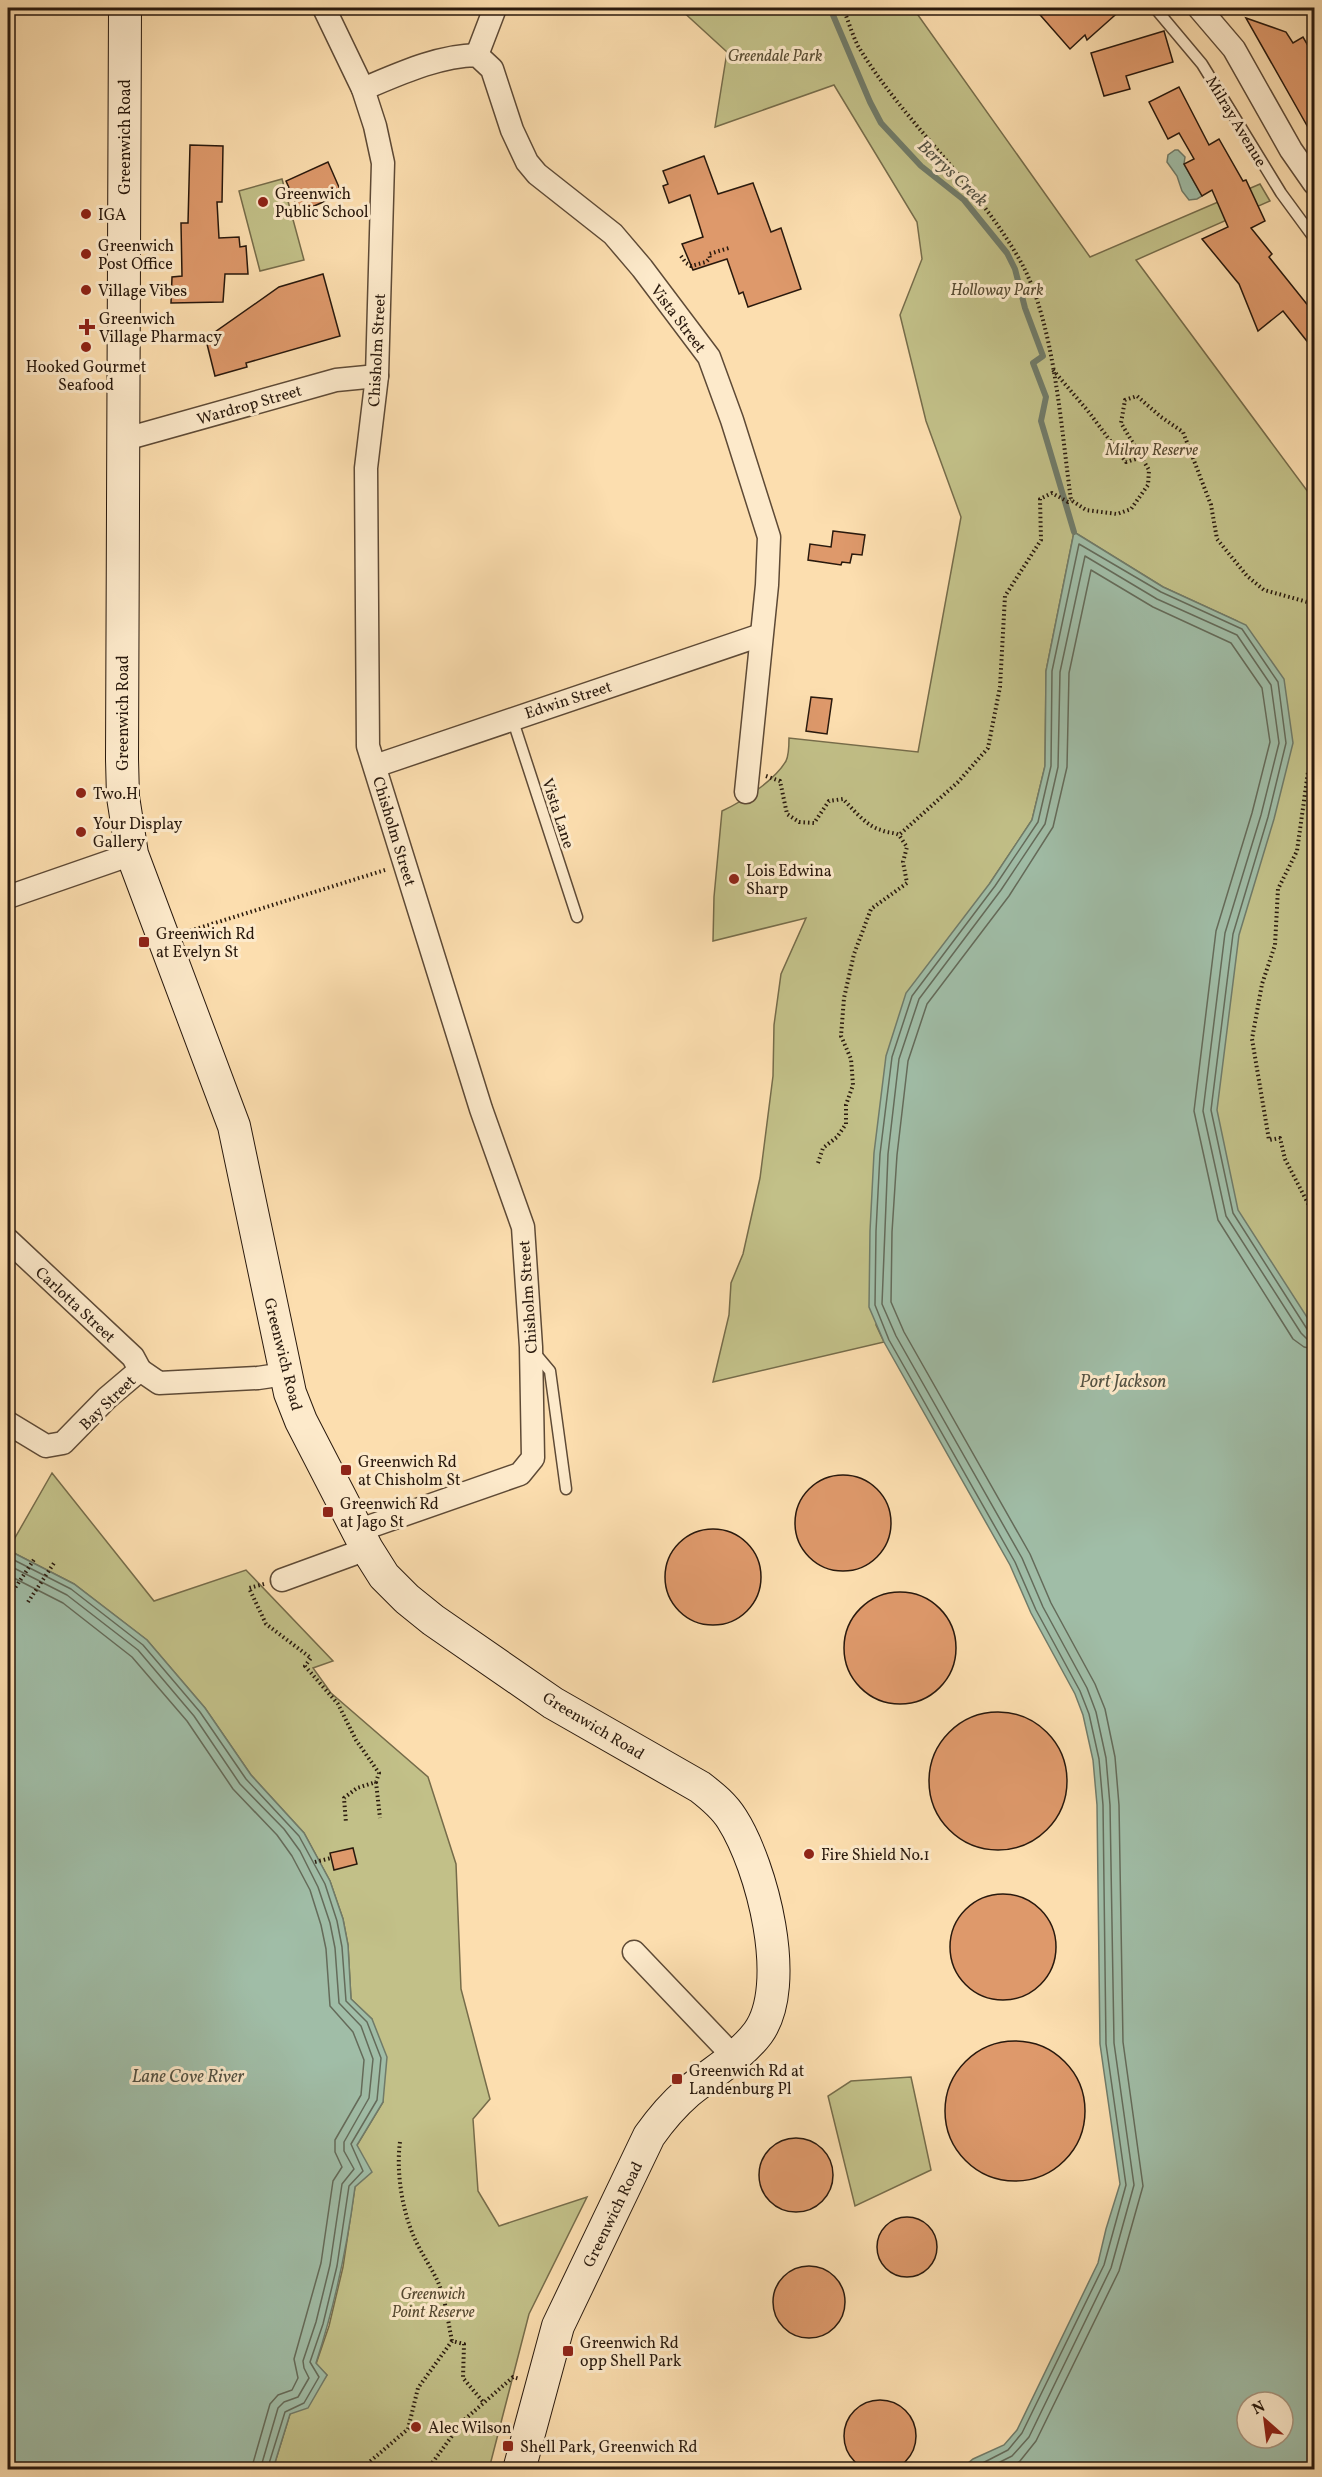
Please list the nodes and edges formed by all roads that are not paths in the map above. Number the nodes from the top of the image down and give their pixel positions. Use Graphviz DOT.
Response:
graph roads {
  1 [pos="125,8"];
  2 [pos="324,8"];
  3 [pos="495,8"];
  4 [pos="1155,8"];
  5 [pos="1199,8"];
  6 [pos="477,55"];
  7 [pos="363,89"];
  8 [pos="1314,183"];
  9 [pos="1314,238"];
  10 [pos="377,376"];
  11 [pos="123,440"];
  12 [pos="761,635"];
  13 [pos="512,718"];
  14 [pos="375,766"];
  15 [pos="746,792"];
  16 [pos="132,854"];
  17 [pos="8,897"];
  18 [pos="577,917"];
  19 [pos="8,1240"];
  20 [pos="531,1347"];
  21 [pos="140,1370"];
  22 [pos="285,1374"];
  23 [pos="8,1423"];
  24 [pos="566,1489"];
  25 [pos="362,1540"];
  26 [pos="282,1580"];
  27 [pos="634,1952"];
  28 [pos="734,2057"];
  29 [pos="519,2469"];
  1 -- 11 [label="street, Greenwich Road"];
  2 -- 7 [label="street, Chisholm Street"];
  3 -- 6 [label="street"];
  4 -- 9 [label="lane, Milray Avenue"];
  5 -- 8 [label="street, Milray Avenue"];
  6 -- 7 [label="street"];
  6 -- 12 [label="street, Vista Street"];
  7 -- 10 [label="street, Chisholm Street"];
  10 -- 11 [label="street, Wardrop Street"];
  10 -- 14 [label="street, Chisholm Street"];
  11 -- 16 [label="street, Greenwich Road"];
  12 -- 13 [label="street, Edwin Street"];
  12 -- 15 [label="street, Vista Street"];
  13 -- 14 [label="street, Edwin Street"];
  13 -- 18 [label="lane, Vista Lane"];
  14 -- 20 [label="street, Chisholm Street"];
  16 -- 17 [label="street"];
  16 -- 22 [label="street, Greenwich Road"];
  19 -- 21 [label="street, Carlotta Street"];
  20 -- 24 [label="lane"];
  20 -- 25 [label="street, Chisholm Street"];
  21 -- 22 [label="street, Bay Street"];
  21 -- 23 [label="street, Bay Street"];
  22 -- 25 [label="street, Greenwich Road"];
  25 -- 26 [label="street, Chisholm Street"];
  25 -- 28 [label="street, Greenwich Road"];
  27 -- 28 [label="street"];
  28 -- 29 [label="street, Greenwich Road"];
}
